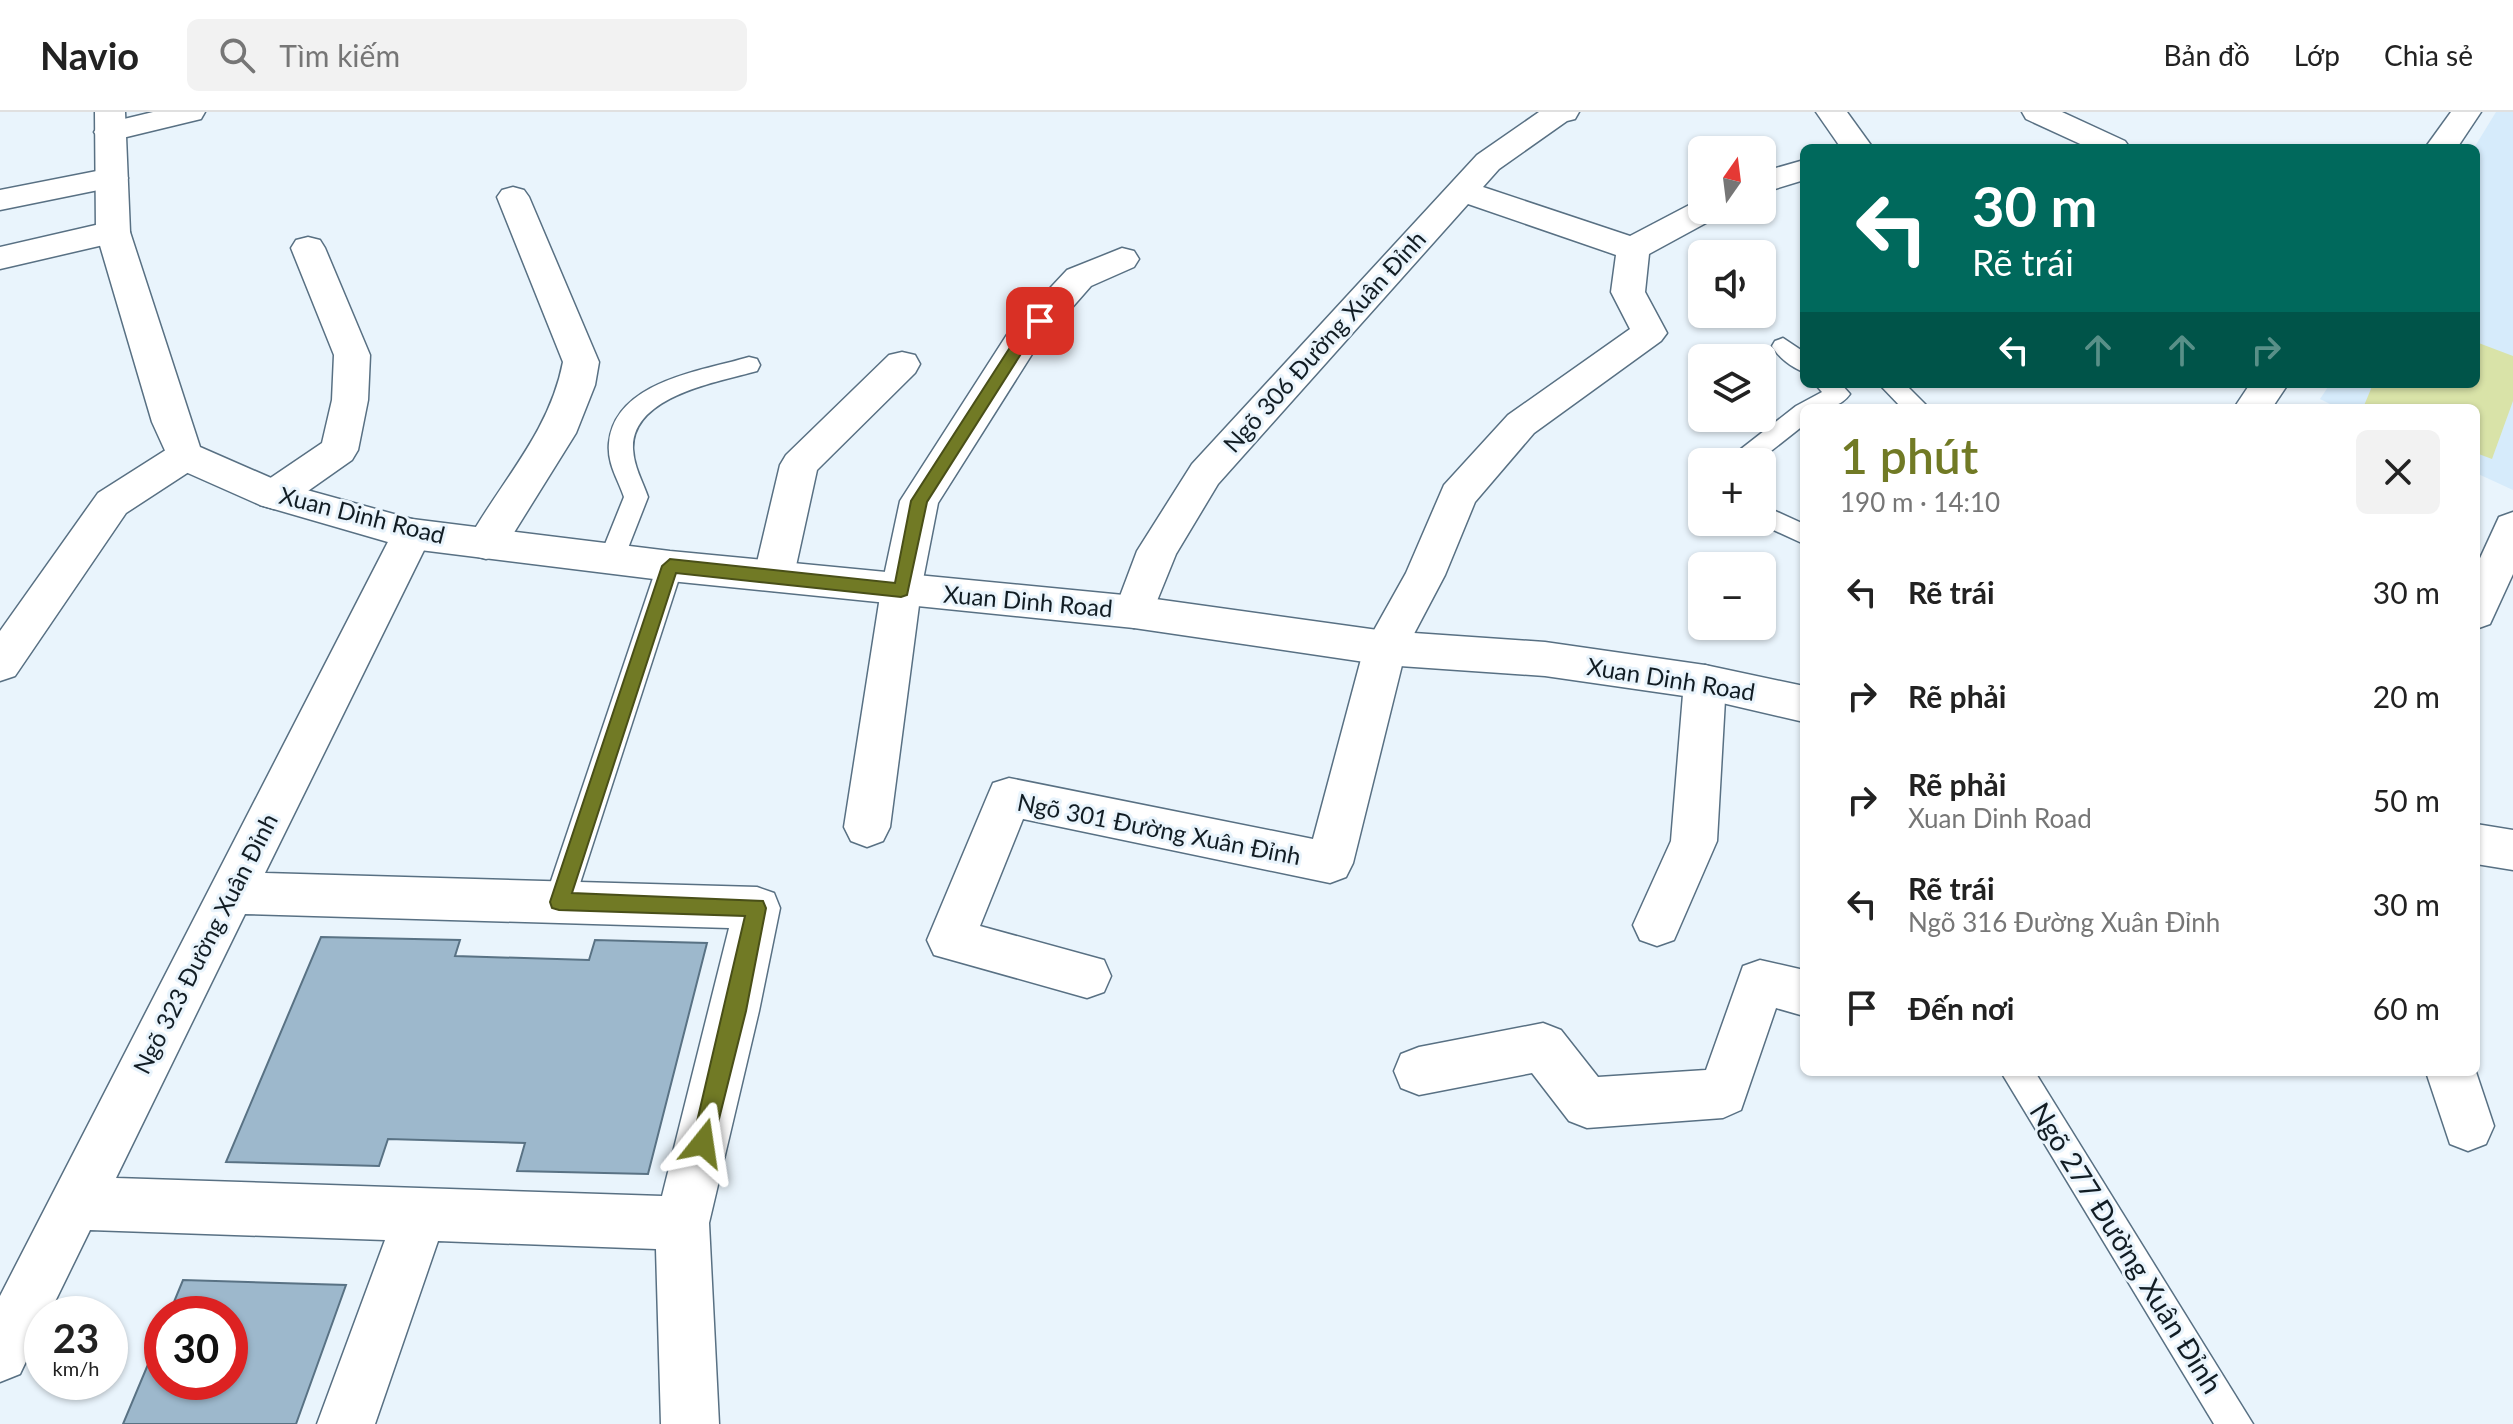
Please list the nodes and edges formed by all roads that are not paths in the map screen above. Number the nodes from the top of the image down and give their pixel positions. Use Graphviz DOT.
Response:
graph roads {
  1 [pos="190,112"];
  2 [pos="1564,112"];
  3 [pos="1831,112"];
  4 [pos="2037,112"];
  5 [pos="2466,112"];
  6 [pos="110,122"];
  7 [pos="1854,144"];
  8 [pos="2105,144"];
  9 [pos="2444,144"];
  10 [pos="1800,171"];
  11 [pos="112,178"];
  12 [pos="1776,179"];
  13 [pos="1462,191"];
  14 [pos="513,197"];
  15 [pos="0,200"];
  16 [pos="1688,219"];
  17 [pos="113,232"];
  18 [pos="308,248"];
  19 [pos="1633,249"];
  20 [pos="0,258"];
  21 [pos="1122,259"];
  22 [pos="1783,346"];
  23 [pos="1800,361"];
  24 [pos="902,364"];
  25 [pos="749,365"];
  26 [pos="1831,388"];
  27 [pos="1895,388"];
  28 [pos="1819,404"];
  29 [pos="1913,404"];
  30 [pos="1800,415"];
  31 [pos="1759,448"];
  32 [pos="185,456"];
  33 [pos="274,495"];
  34 [pos="1776,521"];
  35 [pos="2513,527"];
  36 [pos="1800,533"];
  37 [pos="412,534"];
  38 [pos="486,544"];
  39 [pos="612,559"];
  40 [pos="670,566"];
  41 [pos="774,575"];
  42 [pos="901,590"];
  43 [pos="2480,604"];
  44 [pos="1134,612"];
  45 [pos="1385,648"];
  46 [pos="0,664"];
  47 [pos="1705,682"];
  48 [pos="1800,703"];
  49 [pos="867,827"];
  50 [pos="2480,845"];
  51 [pos="2513,850"];
  52 [pos="232,893"];
  53 [pos="559,902"];
  54 [pos="1657,925"];
  55 [pos="1087,976"];
  56 [pos="1800,992"];
  57 [pos="1419,1071"];
  58 [pos="2019,1076"];
  59 [pos="2452,1076"];
  60 [pos="2468,1126"];
  61 [pos="76,1203"];
  62 [pos="421,1213"];
  63 [pos="682,1223"];
  64 [pos="0,1354"];
  65 [pos="346,1424"];
  66 [pos="690,1424"];
  67 [pos="2235,1424"];
  1 -- 6 [label="street"];
  2 -- 13 [label="street, Ngõ 306 Đường Xuân Đỉnh"];
  3 -- 7 [label="street"];
  4 -- 8 [label="street"];
  5 -- 9 [label="street"];
  6 -- 11 [label="street"];
  10 -- 12 [label="street"];
  11 -- 15 [label="street"];
  11 -- 17 [label="street"];
  13 -- 19 [label="street"];
  13 -- 44 [label="street, Ngõ 306 Đường Xuân Đỉnh"];
  14 -- 38 [label="street"];
  16 -- 19 [label="street"];
  17 -- 20 [label="street"];
  17 -- 32 [label="street"];
  18 -- 33 [label="street"];
  19 -- 45 [label="street"];
  21 -- 42 [label="street"];
  22 -- 23 [label="lane"];
  24 -- 41 [label="street"];
  25 -- 39 [label="lane"];
  26 -- 28 [label="lane"];
  27 -- 29 [label="lane"];
  30 -- 31 [label="lane"];
  32 -- 33 [label="street, Xuan Dinh Road"];
  32 -- 46 [label="street"];
  33 -- 37 [label="street, Xuan Dinh Road"];
  34 -- 36 [label="lane"];
  35 -- 43 [label="street"];
  37 -- 38 [label="street, Xuan Dinh Road"];
  37 -- 52 [label="street, Ngõ 323 Đường Xuân Đỉnh"];
  38 -- 39 [label="street, Xuan Dinh Road"];
  39 -- 40 [label="street, Xuan Dinh Road"];
  40 -- 41 [label="street, Xuan Dinh Road"];
  40 -- 53 [label="lane"];
  41 -- 42 [label="street, Xuan Dinh Road"];
  42 -- 44 [label="street, Xuan Dinh Road"];
  42 -- 49 [label="street"];
  44 -- 45 [label="street, Xuan Dinh Road"];
  45 -- 47 [label="street, Xuan Dinh Road"];
  45 -- 55 [label="street, Ngõ 301 Đường Xuân Đỉnh"];
  47 -- 48 [label="street, Xuan Dinh Road"];
  47 -- 54 [label="street"];
  50 -- 51 [label="street"];
  52 -- 53 [label="street"];
  52 -- 61 [label="street, Ngõ 323 Đường Xuân Đỉnh"];
  53 -- 63 [label="street"];
  56 -- 57 [label="street"];
  58 -- 67 [label="lane, Ngõ 277 Đường Xuân Đỉnh"];
  59 -- 60 [label="street"];
  61 -- 62 [label="street"];
  61 -- 64 [label="street, Ngõ 323 Đường Xuân Đỉnh"];
  62 -- 63 [label="street"];
  62 -- 65 [label="street"];
  63 -- 66 [label="street"];
}
